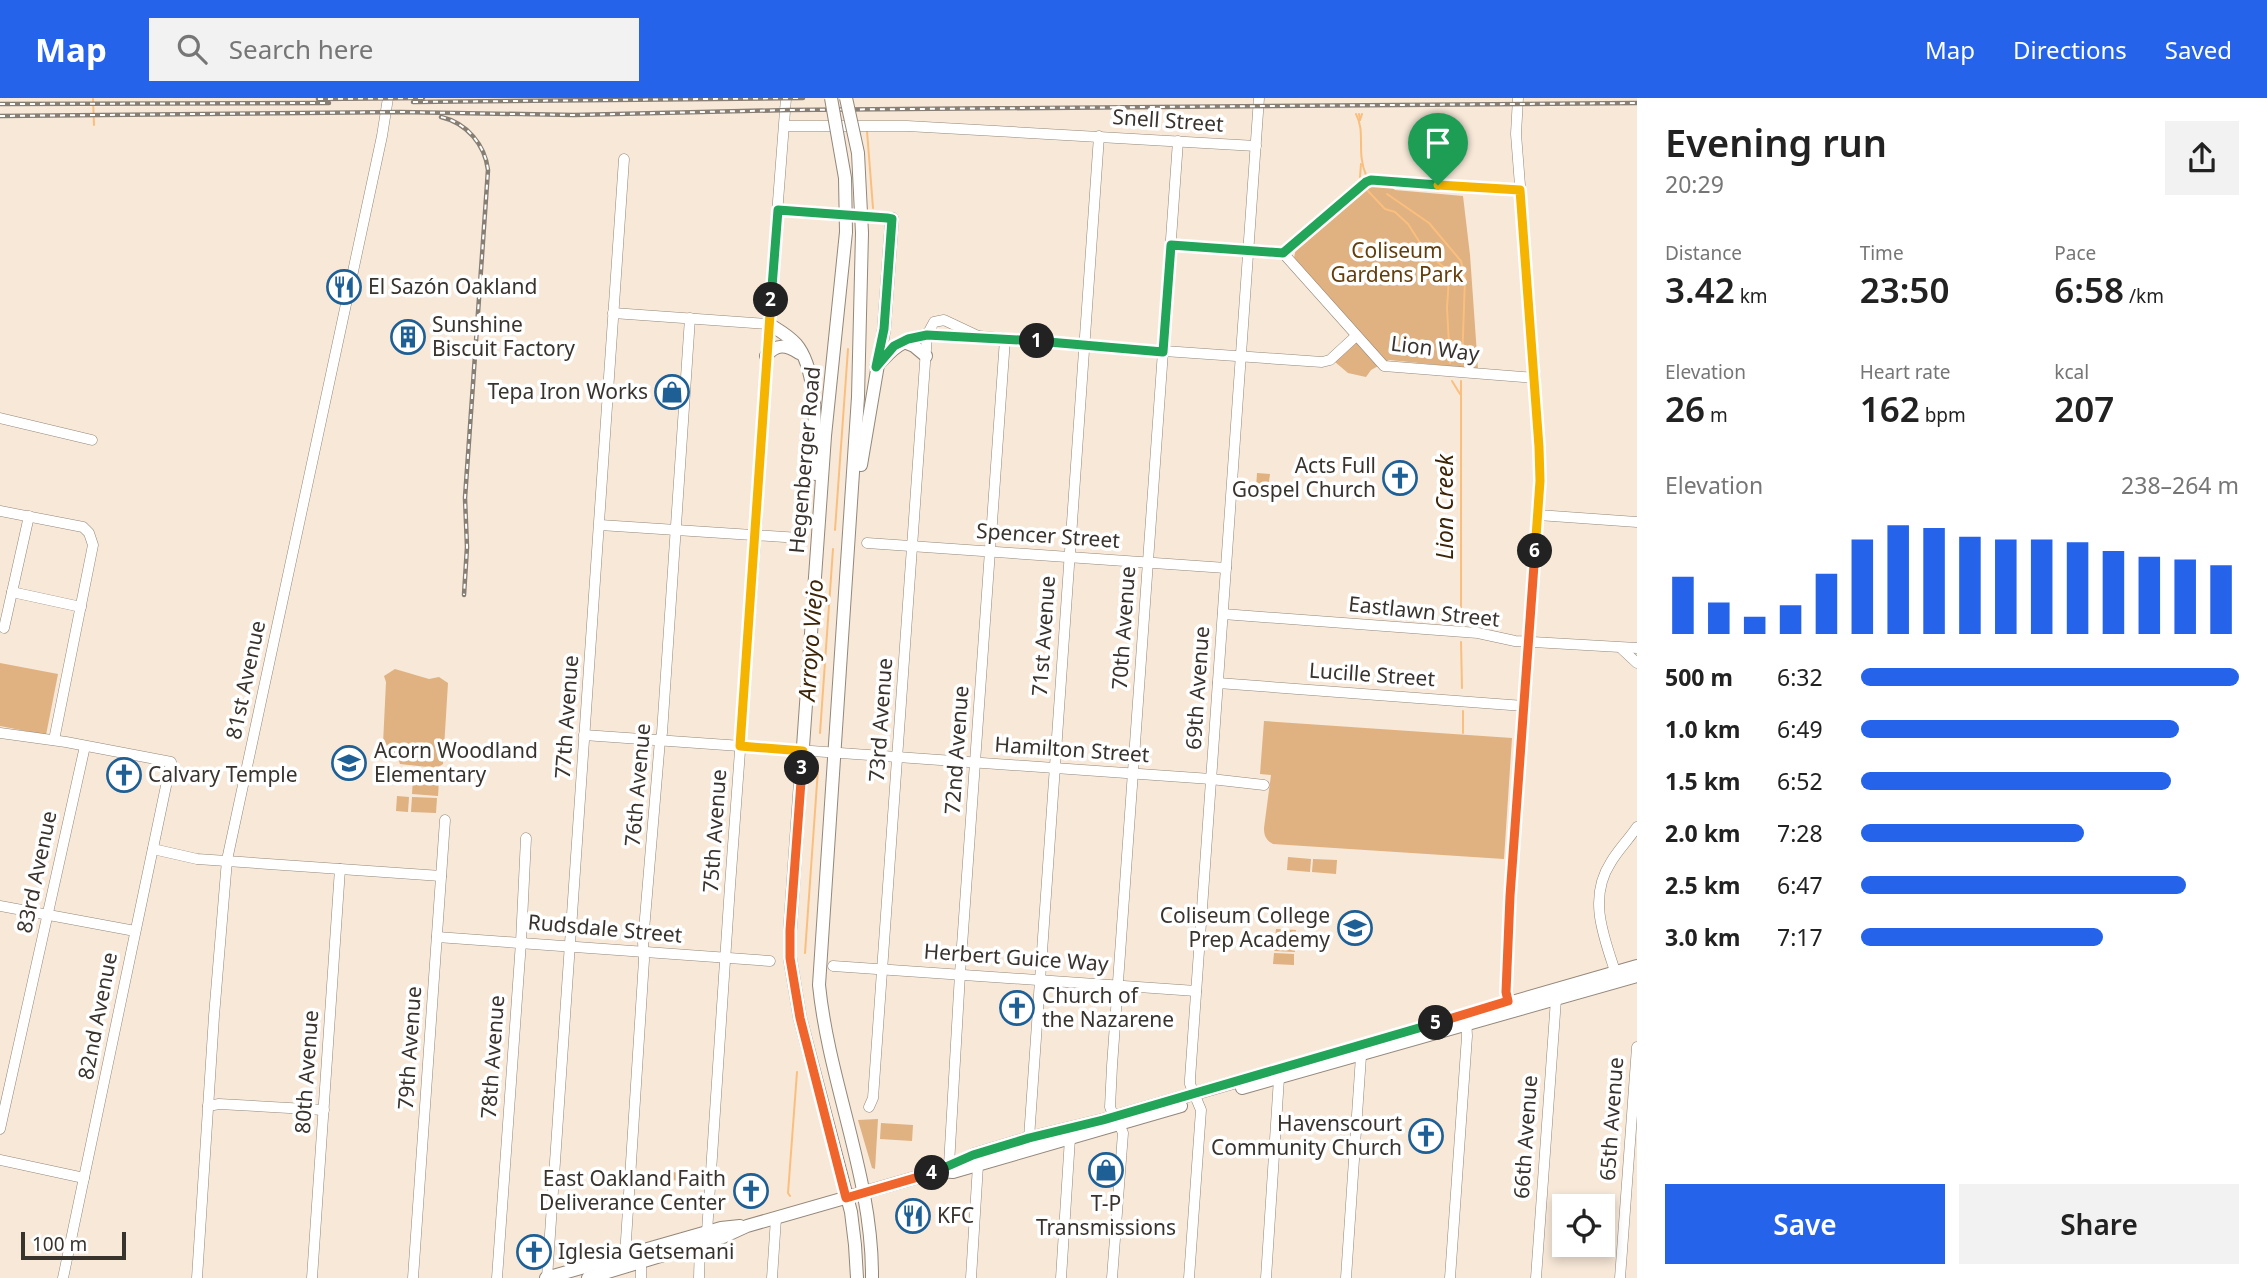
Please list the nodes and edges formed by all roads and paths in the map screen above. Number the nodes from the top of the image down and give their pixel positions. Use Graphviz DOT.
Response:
graph roads {
  1 [pos="388,98"];
  2 [pos="831,98"];
  3 [pos="846,98"];
  4 [pos="1259,98"];
  5 [pos="1518,98"];
  6 [pos="786,101"];
  7 [pos="785,126"];
  8 [pos="809,126"];
  9 [pos="1099,136"];
  10 [pos="1178,141"];
  11 [pos="1256,146"];
  12 [pos="624,159"];
  13 [pos="1520,190"];
  14 [pos="778,210"];
  15 [pos="892,219"];
  16 [pos="1171,245"];
  17 [pos="1249,251"];
  18 [pos="1283,253"];
  19 [pos="613,313"];
  20 [pos="690,318"];
  21 [pos="769,324"];
  22 [pos="927,335"];
  23 [pos="978,336"];
  24 [pos="1356,336"];
  25 [pos="1005,338"];
  26 [pos="904,342"];
  27 [pos="1084,345"];
  28 [pos="1163,352"];
  29 [pos="766,355"];
  30 [pos="926,356"];
  31 [pos="804,357"];
  32 [pos="1241,357"];
  33 [pos="876,367"];
  34 [pos="1535,378"];
  35 [pos="0,418"];
  36 [pos="92,440"];
  37 [pos="0,512"];
  38 [pos="1538,515"];
  39 [pos="29,516"];
  40 [pos="1637,522"];
  41 [pos="600,525"];
  42 [pos="677,530"];
  43 [pos="756,535"];
  44 [pos="800,538"];
  45 [pos="818,540"];
  46 [pos="849,542"];
  47 [pos="867,543"];
  48 [pos="912,546"];
  49 [pos="990,552"];
  50 [pos="1069,557"];
  51 [pos="1148,562"];
  52 [pos="1226,568"];
  53 [pos="12,592"];
  54 [pos="81,607"];
  55 [pos="1223,614"];
  56 [pos="4,628"];
  57 [pos="1528,642"];
  58 [pos="1637,648"];
  59 [pos="1622,649"];
  60 [pos="1637,663"];
  61 [pos="1217,682"];
  62 [pos="1524,706"];
  63 [pos="0,733"];
  64 [pos="584,735"];
  65 [pos="54,740"];
  66 [pos="660,740"];
  67 [pos="85,746"];
  68 [pos="740,746"];
  69 [pos="803,751"];
  70 [pos="835,753"];
  71 [pos="898,757"];
  72 [pos="976,763"];
  73 [pos="1054,769"];
  74 [pos="1132,774"];
  75 [pos="1211,779"];
  76 [pos="1264,785"];
  77 [pos="445,820"];
  78 [pos="1637,827"];
  79 [pos="526,838"];
  80 [pos="153,849"];
  81 [pos="227,860"];
  82 [pos="340,869"];
  83 [pos="441,876"];
  84 [pos="0,906"];
  85 [pos="47,915"];
  86 [pos="135,931"];
  87 [pos="437,937"];
  88 [pos="521,942"];
  89 [pos="570,946"];
  90 [pos="645,953"];
  91 [pos="725,958"];
  92 [pos="770,961"];
  93 [pos="833,966"];
  94 [pos="1637,966"];
  95 [pos="882,968"];
  96 [pos="1615,971"];
  97 [pos="960,974"];
  98 [pos="1637,976"];
  99 [pos="1039,980"];
  100 [pos="1118,985"];
  101 [pos="1196,991"];
  102 [pos="1556,999"];
  103 [pos="1510,1006"];
  104 [pos="1466,1019"];
  105 [pos="1637,1046"];
  106 [pos="1362,1056"];
  107 [pos="1279,1078"];
  108 [pos="5,1086"];
  109 [pos="1195,1098"];
  110 [pos="208,1105"];
  111 [pos="869,1107"];
  112 [pos="324,1110"];
  113 [pos="1117,1120"];
  114 [pos="0,1129"];
  115 [pos="1029,1138"];
  116 [pos="1070,1138"];
  117 [pos="0,1160"];
  118 [pos="978,1165"];
  119 [pos="944,1168"];
  120 [pos="84,1178"];
  121 [pos="863,1193"];
  122 [pos="846,1198"];
  123 [pos="776,1218"];
  124 [pos="704,1237"];
  125 [pos="625,1256"];
  126 [pos="641,1262"];
  127 [pos="64,1278"];
  128 [pos="197,1278"];
  129 [pos="312,1278"];
  130 [pos="413,1278"];
  131 [pos="497,1278"];
  132 [pos="547,1278"];
  133 [pos="588,1278"];
  134 [pos="641,1278"];
  135 [pos="699,1278"];
  136 [pos="772,1278"];
  137 [pos="856,1278"];
  138 [pos="872,1278"];
  139 [pos="971,1278"];
  140 [pos="1061,1278"];
  141 [pos="1112,1278"];
  142 [pos="1189,1278"];
  143 [pos="1266,1278"];
  144 [pos="1346,1278"];
  145 [pos="1450,1278"];
  146 [pos="1536,1278"];
  147 [pos="1620,1278"];
  1 -- 81 [label="street, 81st Avenue"];
  2 -- 45 [label="main road, Hegenberger Road, bridge"];
  3 -- 46 [label="main road, bridge"];
  4 -- 11 [label="street, 69th Avenue"];
  5 -- 13 [label="street"];
  6 -- 7 [label="street, 75th Avenue"];
  6 -- 8 [label="street"];
  7 -- 8 [label="street, Snell Street"];
  7 -- 14 [label="street, 75th Avenue"];
  8 -- 9 [label="street, Snell Street"];
  9 -- 10 [label="street, Snell Street"];
  9 -- 27 [label="street, 71st Avenue"];
  10 -- 11 [label="street, Snell Street"];
  10 -- 16 [label="street, 70th Avenue"];
  11 -- 17 [label="street, 69th Avenue"];
  12 -- 19 [label="street, 77th Avenue"];
  13 -- 18 [label="street"];
  13 -- 34 [label="street"];
  14 -- 15 [label="street"];
  14 -- 21 [label="street, 75th Avenue"];
  15 -- 33 [label="main road"];
  16 -- 17 [label="street"];
  16 -- 28 [label="street, 70th Avenue"];
  17 -- 18 [label="street"];
  17 -- 32 [label="street, 69th Avenue"];
  18 -- 24 [label="street, Lion Way"];
  19 -- 20 [label="street"];
  19 -- 41 [label="street, 77th Avenue"];
  20 -- 21 [label="street"];
  20 -- 42 [label="street, 76th Avenue"];
  21 -- 29 [label="street, 75th Avenue"];
  21 -- 31 [label="main road"];
  22 -- 23 [label="street"];
  22 -- 23 [label="street"];
  22 -- 26 [label="main road"];
  22 -- 30 [label="street, 73rd Avenue"];
  23 -- 25 [label="street"];
  24 -- 32 [label="street"];
  24 -- 34 [label="street, Lion Way"];
  25 -- 27 [label="street"];
  25 -- 49 [label="street, 72nd Avenue"];
  26 -- 30 [label="main road"];
  26 -- 33 [label="main road"];
  27 -- 28 [label="street"];
  27 -- 50 [label="street, 71st Avenue"];
  28 -- 32 [label="street"];
  28 -- 51 [label="street, 70th Avenue"];
  29 -- 31 [label="main road"];
  29 -- 43 [label="street, 75th Avenue"];
  30 -- 48 [label="street, 73rd Avenue"];
  31 -- 45 [label="main road"];
  32 -- 52 [label="street, 69th Avenue"];
  33 -- 46 [label="main road"];
  34 -- 38 [label="street"];
  35 -- 36 [label="street"];
  37 -- 39 [label="street"];
  38 -- 40 [label="street"];
  38 -- 57 [label="street"];
  39 -- 53 [label="street"];
  39 -- 54 [label="street"];
  41 -- 42 [label="street"];
  41 -- 64 [label="street, 77th Avenue"];
  42 -- 43 [label="street"];
  42 -- 66 [label="street, 76th Avenue"];
  43 -- 44 [label="street"];
  43 -- 68 [label="street, 75th Avenue"];
  45 -- 69 [label="main road, Hegenberger Road"];
  46 -- 70 [label="main road"];
  47 -- 48 [label="street, Spencer Street"];
  48 -- 49 [label="street, Spencer Street"];
  48 -- 71 [label="street, 73rd Avenue"];
  49 -- 50 [label="street, Spencer Street"];
  49 -- 72 [label="street, 72nd Avenue"];
  50 -- 51 [label="street, Spencer Street"];
  50 -- 73 [label="street, 71st Avenue"];
  51 -- 52 [label="street, Spencer Street"];
  51 -- 74 [label="street, 70th Avenue"];
  52 -- 55 [label="street, 69th Avenue"];
  53 -- 54 [label="street"];
  53 -- 56 [label="street"];
  54 -- 65 [label="street"];
  55 -- 57 [label="street, Eastlawn Street"];
  55 -- 61 [label="street, 69th Avenue"];
  57 -- 59 [label="street, Eastlawn Street"];
  57 -- 62 [label="street"];
  58 -- 59 [label="street, Eastlawn Street"];
  59 -- 60 [label="street"];
  61 -- 62 [label="street, Lucille Street"];
  61 -- 75 [label="street, 69th Avenue"];
  62 -- 103 [label="street"];
  63 -- 65 [label="street"];
  64 -- 66 [label="street, Hamilton Street"];
  64 -- 89 [label="street, 77th Avenue"];
  65 -- 67 [label="street"];
  66 -- 68 [label="street, Hamilton Street"];
  66 -- 90 [label="street, 76th Avenue"];
  67 -- 80 [label="street, 82nd Avenue"];
  67 -- 85 [label="street, 83rd Avenue"];
  68 -- 69 [label="street, Hamilton Street"];
  68 -- 91 [label="street, 75th Avenue"];
  69 -- 70 [label="street, Hamilton Street"];
  69 -- 122 [label="main road, Hegenberger Road"];
  70 -- 71 [label="street, Hamilton Street"];
  70 -- 121 [label="main road"];
  71 -- 72 [label="street, Hamilton Street"];
  71 -- 95 [label="street, 73rd Avenue"];
  72 -- 73 [label="street, Hamilton Street"];
  72 -- 97 [label="street, 72nd Avenue"];
  73 -- 74 [label="street, Hamilton Street"];
  73 -- 99 [label="street, 71st Avenue"];
  74 -- 75 [label="street, Hamilton Street"];
  74 -- 100 [label="street, 70th Avenue"];
  75 -- 76 [label="street, Hamilton Street"];
  75 -- 101 [label="street, 69th Avenue"];
  77 -- 83 [label="street, 79th Avenue"];
  78 -- 96 [label="street"];
  79 -- 88 [label="street, 78th Avenue"];
  80 -- 81 [label="street"];
  80 -- 86 [label="street, 82nd Avenue"];
  81 -- 82 [label="street"];
  81 -- 110 [label="street, 81st Avenue"];
  82 -- 83 [label="street"];
  82 -- 112 [label="street, 80th Avenue"];
  83 -- 87 [label="street, 79th Avenue"];
  84 -- 85 [label="street"];
  85 -- 86 [label="street"];
  85 -- 108 [label="street, 83rd Avenue"];
  86 -- 120 [label="street, 82nd Avenue"];
  87 -- 88 [label="street, Rudsdale Street"];
  87 -- 130 [label="street, 79th Avenue"];
  88 -- 89 [label="street, Rudsdale Street"];
  88 -- 131 [label="street, 78th Avenue"];
  89 -- 90 [label="street, Rudsdale Street"];
  89 -- 132 [label="street, 77th Avenue"];
  90 -- 91 [label="street, Rudsdale Street"];
  90 -- 125 [label="street, 76th Avenue"];
  91 -- 92 [label="street, Rudsdale Street"];
  91 -- 124 [label="street, 75th Avenue"];
  93 -- 95 [label="street, Herbert Guice Way"];
  94 -- 96 [label="main road"];
  95 -- 97 [label="street, Herbert Guice Way"];
  95 -- 111 [label="street, 73rd Avenue"];
  96 -- 103 [label="main road"];
  97 -- 99 [label="street, Herbert Guice Way"];
  97 -- 119 [label="street, 72nd Avenue"];
  98 -- 102 [label="main road"];
  99 -- 100 [label="street, Herbert Guice Way"];
  99 -- 115 [label="street, 71st Avenue"];
  100 -- 101 [label="street, Herbert Guice Way"];
  100 -- 113 [label="street, 70th Avenue"];
  101 -- 109 [label="street, 69th Avenue"];
  102 -- 103 [label="main road"];
  102 -- 146 [label="street, 66th Avenue"];
  103 -- 104 [label="main road"];
  104 -- 106 [label="main road"];
  104 -- 109 [label="main road"];
  104 -- 145 [label="street"];
  105 -- 147 [label="street, 65th Avenue"];
  106 -- 107 [label="main road"];
  106 -- 144 [label="street"];
  107 -- 109 [label="main road"];
  107 -- 143 [label="street"];
  108 -- 114 [label="street, 83rd Avenue"];
  109 -- 113 [label="main road"];
  109 -- 142 [label="street, 69th Avenue"];
  110 -- 112 [label="street"];
  110 -- 128 [label="street, 81st Avenue"];
  112 -- 129 [label="street, 80th Avenue"];
  113 -- 115 [label="main road"];
  113 -- 116 [label="main road"];
  113 -- 141 [label="street, 70th Avenue"];
  115 -- 119 [label="main road"];
  116 -- 118 [label="main road"];
  116 -- 140 [label="street"];
  117 -- 120 [label="street"];
  118 -- 119 [label="main road"];
  118 -- 139 [label="street"];
  119 -- 121 [label="main road"];
  120 -- 127 [label="street, 82nd Avenue"];
  121 -- 122 [label="main road"];
  121 -- 138 [label="main road"];
  122 -- 123 [label="main road"];
  122 -- 137 [label="main road"];
  123 -- 124 [label="main road"];
  123 -- 136 [label="street"];
  124 -- 125 [label="main road"];
  124 -- 126 [label="main road"];
  124 -- 135 [label="street, 75th Avenue"];
  125 -- 132 [label="main road"];
  126 -- 133 [label="main road"];
  126 -- 134 [label="street"];
}
